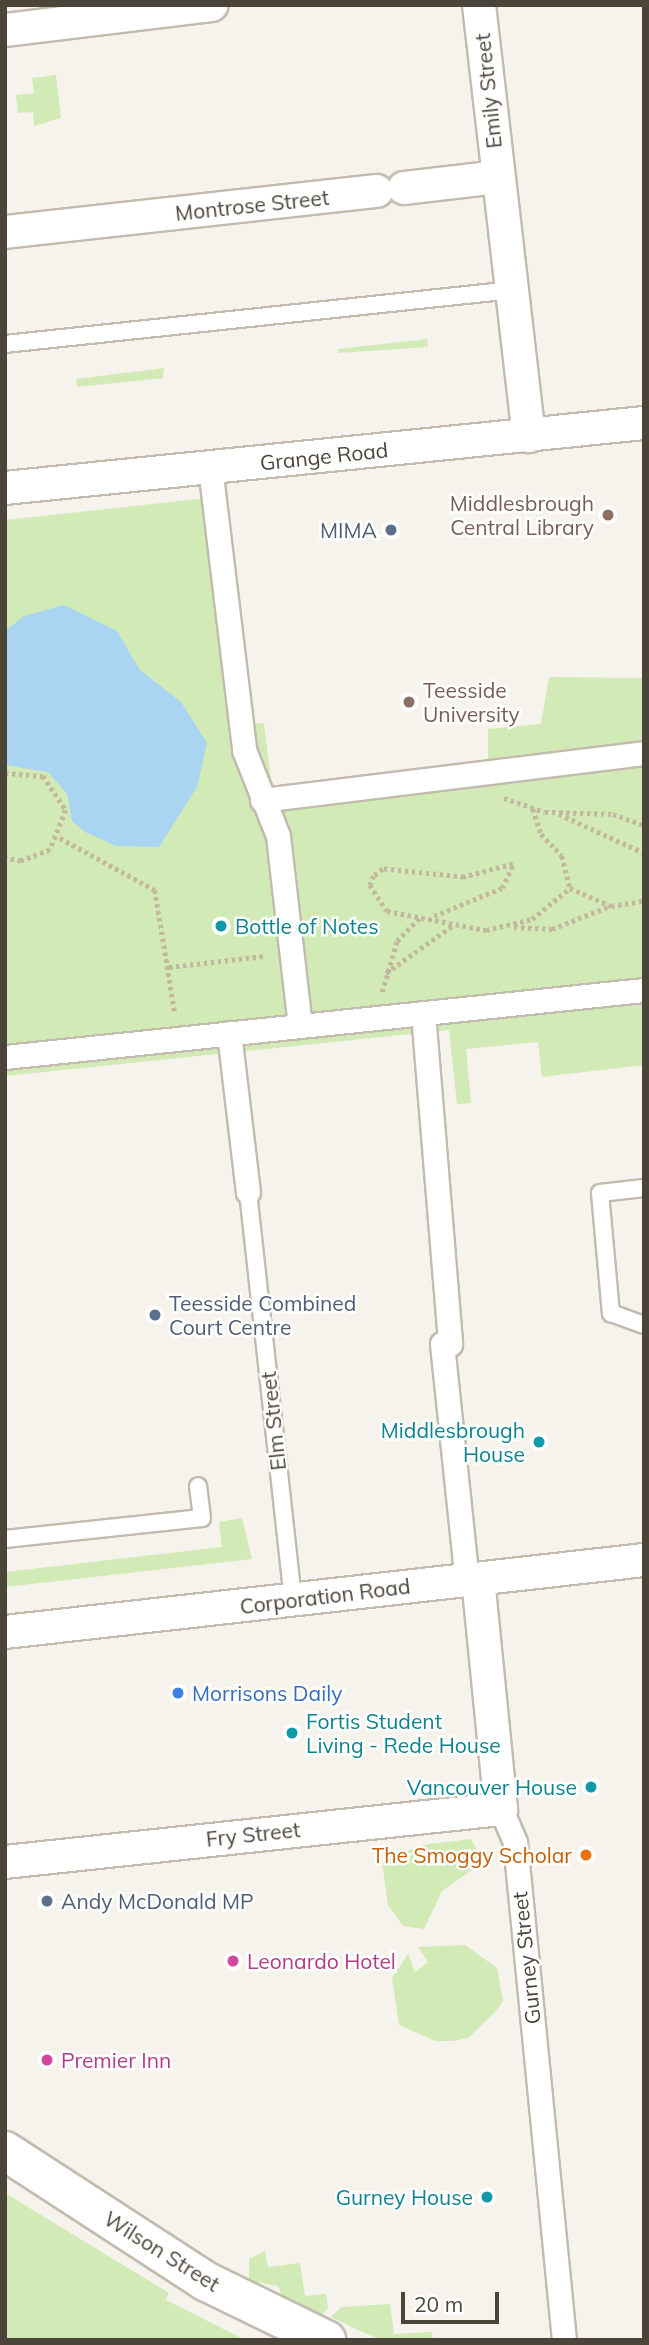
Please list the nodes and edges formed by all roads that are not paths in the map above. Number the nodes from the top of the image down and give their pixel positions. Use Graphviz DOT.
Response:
graph roads {
  1 [pos="211,5"];
  2 [pos="479,5"];
  3 [pos="5,30"];
  4 [pos="498,177"];
  5 [pos="5,232"];
  6 [pos="513,290"];
  7 [pos="5,344"];
  8 [pos="644,423"];
  9 [pos="529,436"];
  10 [pos="210,467"];
  11 [pos="5,488"];
  12 [pos="644,753"];
  13 [pos="262,800"];
  14 [pos="644,990"];
  15 [pos="423,1013"];
  16 [pos="300,1025"];
  17 [pos="229,1033"];
  18 [pos="5,1057"];
  19 [pos="644,1188"];
  20 [pos="248,1192"];
  21 [pos="644,1325"];
  22 [pos="198,1486"];
  23 [pos="5,1539"];
  24 [pos="644,1560"];
  25 [pos="473,1579"];
  26 [pos="293,1600"];
  27 [pos="5,1632"];
  28 [pos="501,1809"];
  29 [pos="5,1862"];
  30 [pos="5,2151"];
  31 [pos="326,2340"];
  32 [pos="564,2340"];
  1 -- 3 [label="street"];
  2 -- 4 [label="street, Emily Street"];
  4 -- 5 [label="street, Montrose Street"];
  4 -- 6 [label="street, Emily Street"];
  6 -- 7 [label="lane"];
  6 -- 9 [label="street, Emily Street"];
  8 -- 9 [label="street, Grange Road"];
  9 -- 10 [label="street, Grange Road"];
  10 -- 11 [label="street, Grange Road"];
  10 -- 13 [label="street"];
  12 -- 13 [label="street"];
  13 -- 16 [label="street"];
  14 -- 15 [label="street"];
  15 -- 16 [label="street"];
  15 -- 25 [label="street"];
  16 -- 17 [label="street"];
  17 -- 18 [label="street"];
  17 -- 20 [label="street, Elm Street"];
  19 -- 21 [label="lane"];
  20 -- 26 [label="lane, Elm Street"];
  22 -- 23 [label="lane"];
  24 -- 25 [label="street, Corporation Road"];
  25 -- 26 [label="street, Corporation Road"];
  25 -- 28 [label="street, Gurney Street"];
  26 -- 27 [label="street, Corporation Road"];
  28 -- 29 [label="street, Fry Street"];
  28 -- 32 [label="street, Gurney Street"];
  30 -- 31 [label="street, Wilson Street"];
}
